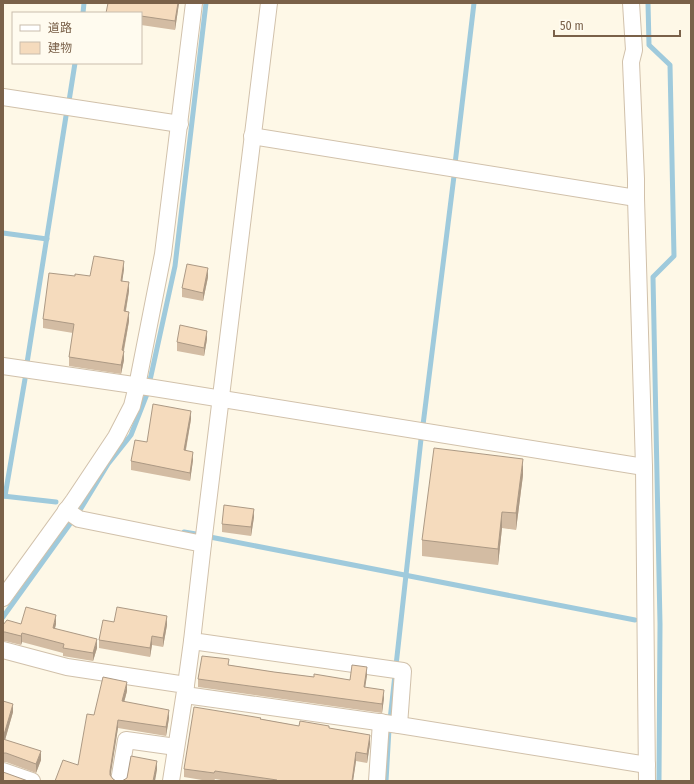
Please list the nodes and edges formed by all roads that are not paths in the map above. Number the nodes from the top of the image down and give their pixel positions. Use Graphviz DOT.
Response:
graph roads {
  1 [pos="194,3"];
  2 [pos="269,3"];
  3 [pos="631,3"];
  4 [pos="3,97"];
  5 [pos="180,124"];
  6 [pos="252,136"];
  7 [pos="636,198"];
  8 [pos="3,366"];
  9 [pos="137,386"];
  10 [pos="220,399"];
  11 [pos="644,467"];
  12 [pos="66,510"];
  13 [pos="203,544"];
  14 [pos="3,598"];
  15 [pos="192,642"];
  16 [pos="3,650"];
  17 [pos="185,690"];
  18 [pos="381,722"];
  19 [pos="399,725"];
  20 [pos="176,747"];
  21 [pos="3,772"];
  22 [pos="647,773"];
  23 [pos="32,781"];
  24 [pos="119,781"];
  25 [pos="171,781"];
  26 [pos="377,781"];
  1 -- 5 [label="street"];
  2 -- 6 [label="street"];
  3 -- 7 [label="street"];
  4 -- 5 [label="street"];
  5 -- 9 [label="street"];
  6 -- 7 [label="street"];
  6 -- 10 [label="street"];
  7 -- 11 [label="street"];
  8 -- 9 [label="street"];
  9 -- 10 [label="street"];
  9 -- 12 [label="street"];
  10 -- 11 [label="street"];
  10 -- 13 [label="street"];
  11 -- 22 [label="street"];
  12 -- 13 [label="street"];
  12 -- 14 [label="street"];
  13 -- 15 [label="street"];
  15 -- 17 [label="street"];
  15 -- 19 [label="street"];
  16 -- 17 [label="street"];
  17 -- 18 [label="street"];
  17 -- 20 [label="street"];
  18 -- 19 [label="street"];
  18 -- 26 [label="street"];
  19 -- 22 [label="street"];
  20 -- 24 [label="street"];
  20 -- 25 [label="street"];
  21 -- 23 [label="street"];
}
